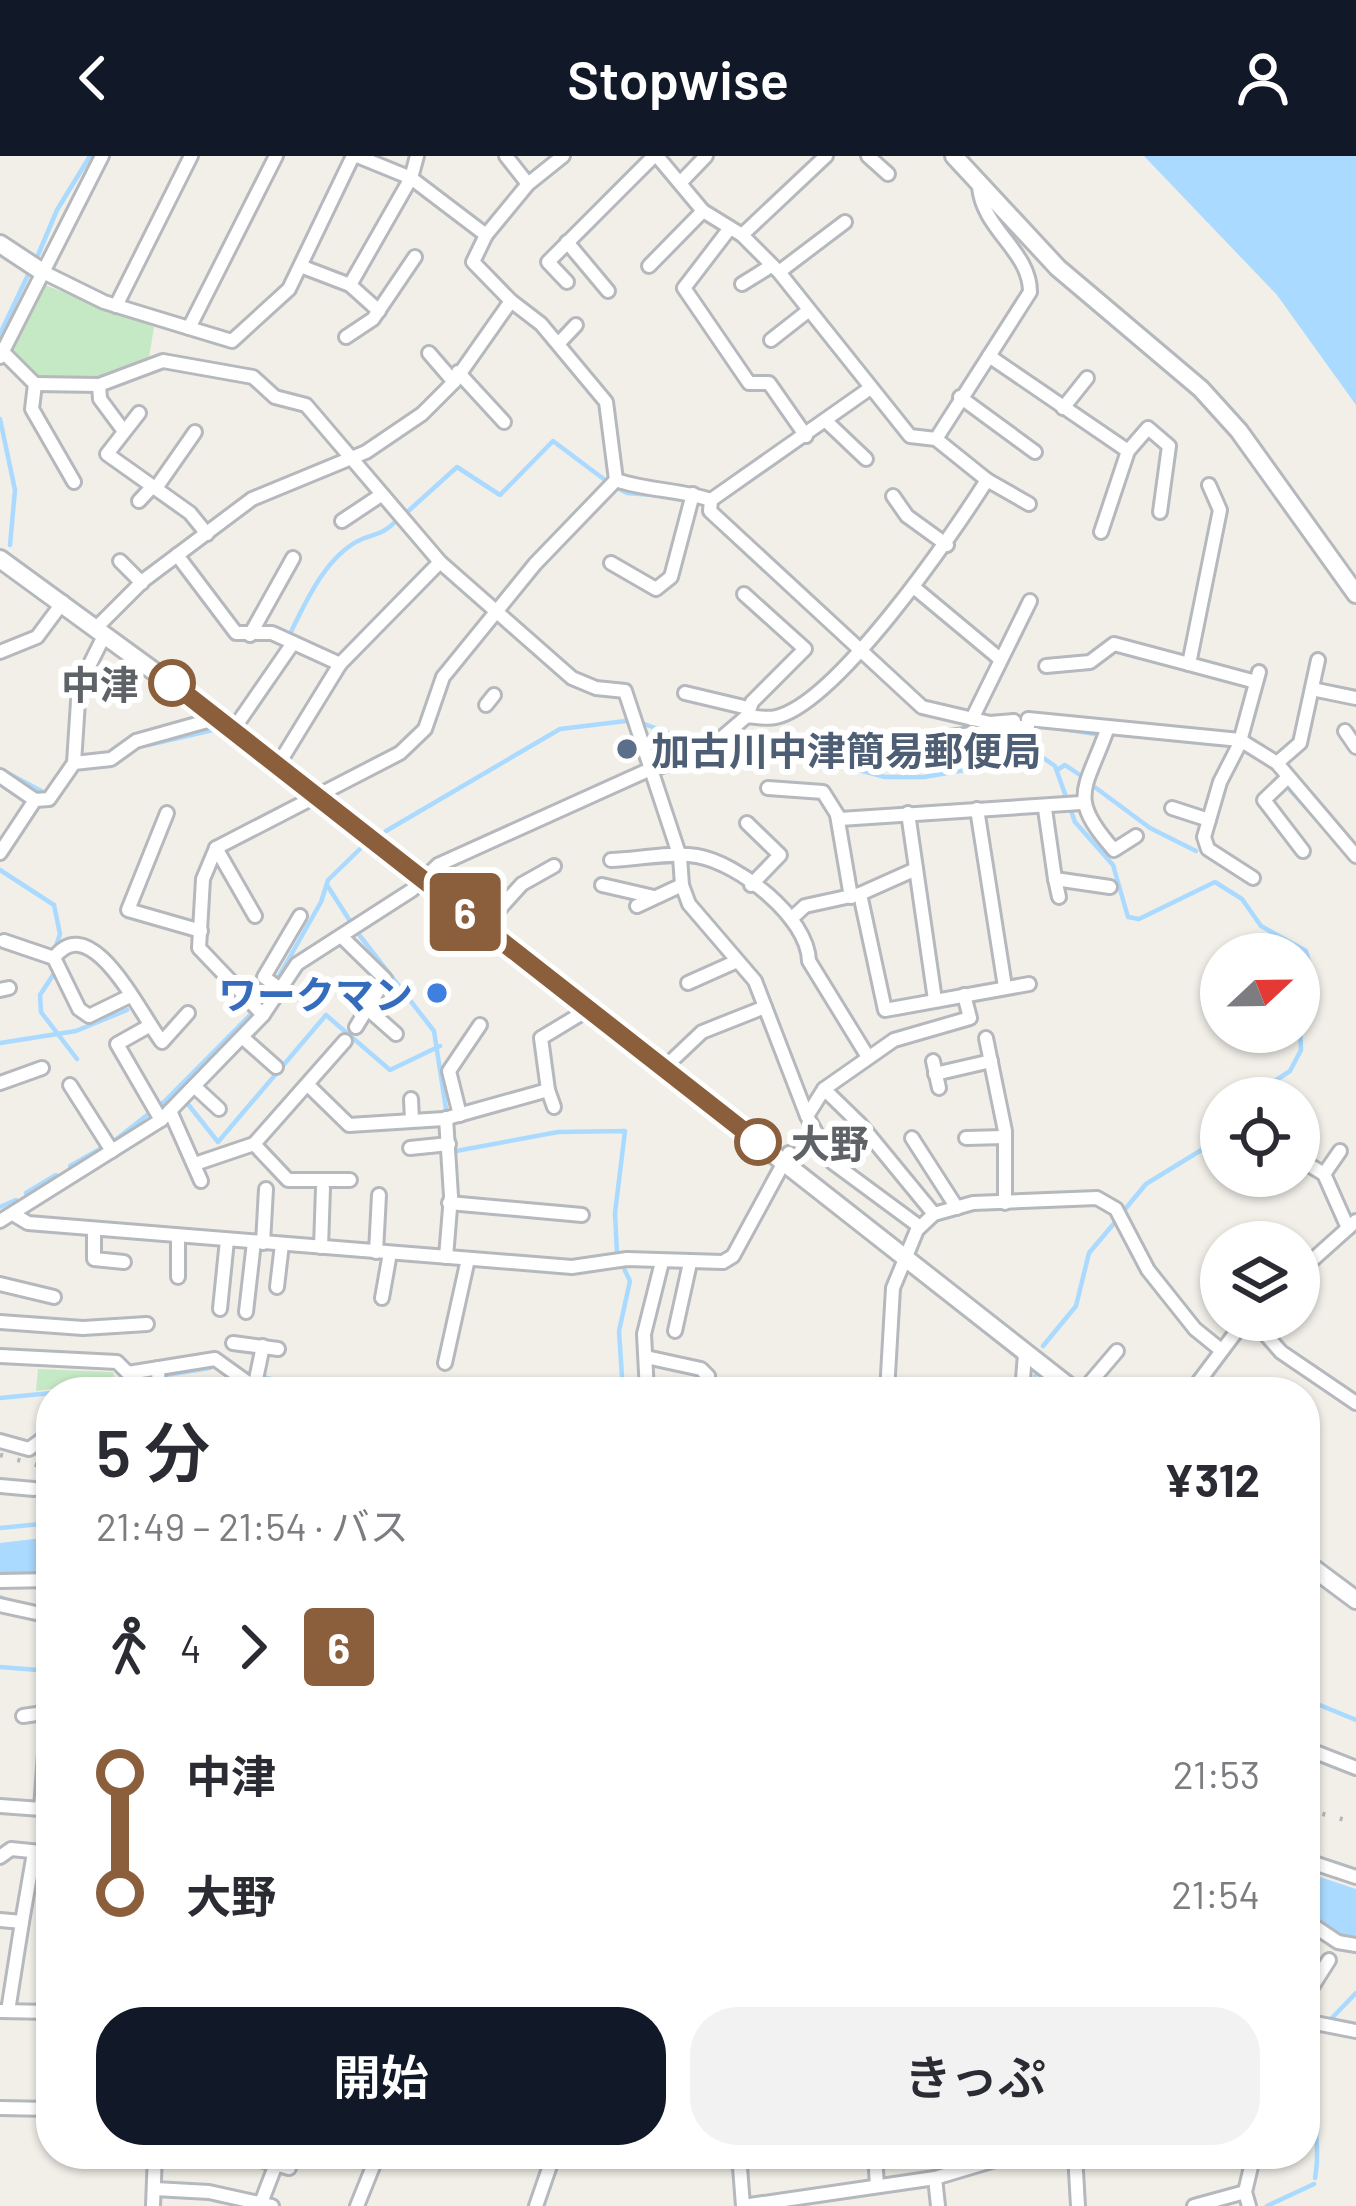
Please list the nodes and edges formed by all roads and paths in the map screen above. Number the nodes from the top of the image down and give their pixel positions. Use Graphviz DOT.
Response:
graph roads {
  1 [pos="102,156"];
  2 [pos="191,156"];
  3 [pos="276,156"];
  4 [pos="355,156"];
  5 [pos="416,156"];
  6 [pos="506,156"];
  7 [pos="563,156"];
  8 [pos="655,156"];
  9 [pos="706,156"];
  10 [pos="826,156"];
  11 [pos="868,156"];
  12 [pos="954,156"];
  13 [pos="888,174"];
  14 [pos="411,178"];
  15 [pos="681,182"];
  16 [pos="528,184"];
  17 [pos="980,188"];
  18 [pos="703,211"];
  19 [pos="842,228"];
  20 [pos="736,231"];
  21 [pos="486,235"];
  22 [pos="567,242"];
  23 [pos="0,244"];
  24 [pos="416,257"];
  25 [pos="649,266"];
  26 [pos="303,267"];
  27 [pos="775,269"];
  28 [pos="40,271"];
  29 [pos="567,282"];
  30 [pos="742,284"];
  31 [pos="350,285"];
  32 [pos="608,290"];
  33 [pos="512,301"];
  34 [pos="116,306"];
  35 [pos="379,311"];
  36 [pos="808,311"];
  37 [pos="575,325"];
  38 [pos="189,328"];
  39 [pos="346,337"];
  40 [pos="771,340"];
  41 [pos="559,343"];
  42 [pos="2,350"];
  43 [pos="429,353"];
  44 [pos="989,356"];
  45 [pos="456,377"];
  46 [pos="1087,378"];
  47 [pos="35,384"];
  48 [pos="99,386"];
  49 [pos="869,389"];
  50 [pos="960,397"];
  51 [pos="1063,408"];
  52 [pos="139,413"];
  53 [pos="504,422"];
  54 [pos="826,422"];
  55 [pos="123,430"];
  56 [pos="195,432"];
  57 [pos="806,436"];
  58 [pos="936,439"];
  59 [pos="1128,451"];
  60 [pos="1035,452"];
  61 [pos="351,455"];
  62 [pos="866,459"];
  63 [pos="616,480"];
  64 [pos="987,480"];
  65 [pos="74,482"];
  66 [pos="1209,485"];
  67 [pos="154,487"];
  68 [pos="1165,492"];
  69 [pos="693,494"];
  70 [pos="381,495"];
  71 [pos="892,496"];
  72 [pos="1180,496"];
  73 [pos="711,500"];
  74 [pos="139,501"];
  75 [pos="1029,504"];
  76 [pos="1160,512"];
  77 [pos="342,521"];
  78 [pos="1101,532"];
  79 [pos="208,534"];
  80 [pos="946,545"];
  81 [pos="268,554"];
  82 [pos="177,555"];
  83 [pos="0,559"];
  84 [pos="120,561"];
  85 [pos="440,562"];
  86 [pos="611,563"];
  87 [pos="627,573"];
  88 [pos="142,583"];
  89 [pos="619,586"];
  90 [pos="916,589"];
  91 [pos="744,594"];
  92 [pos="1356,594"];
  93 [pos="64,602"];
  94 [pos="1030,602"];
  95 [pos="498,614"];
  96 [pos="99,634"];
  97 [pos="250,634"];
  98 [pos="293,643"];
  99 [pos="859,648"];
  100 [pos="0,652"];
  101 [pos="1000,659"];
  102 [pos="1318,660"];
  103 [pos="340,664"];
  104 [pos="1189,664"];
  105 [pos="1046,666"];
  106 [pos="1312,689"];
  107 [pos="685,693"];
  108 [pos="1356,698"];
  109 [pos="1037,703"];
  110 [pos="747,712"];
  111 [pos="218,718"];
  112 [pos="972,719"];
  113 [pos="1032,720"];
  114 [pos="1108,727"];
  115 [pos="233,730"];
  116 [pos="1345,731"];
  117 [pos="1240,740"];
  118 [pos="901,744"];
  119 [pos="1356,747"];
  120 [pos="74,763"];
  121 [pos="1277,763"];
  122 [pos="278,766"];
  123 [pos="650,770"];
  124 [pos="0,776"];
  125 [pos="1287,778"];
  126 [pos="767,788"];
  127 [pos="316,794"];
  128 [pos="35,800"];
  129 [pos="1072,804"];
  130 [pos="1172,808"];
  131 [pos="977,809"];
  132 [pos="1045,809"];
  133 [pos="836,812"];
  134 [pos="167,813"];
  135 [pos="908,813"];
  136 [pos="1209,820"];
  137 [pos="747,823"];
  138 [pos="1288,832"];
  139 [pos="1136,836"];
  140 [pos="1276,842"];
  141 [pos="216,848"];
  142 [pos="1114,850"];
  143 [pos="1303,851"];
  144 [pos="0,853"];
  145 [pos="1356,856"];
  146 [pos="680,857"];
  147 [pos="611,860"];
  148 [pos="1124,864"];
  149 [pos="916,869"];
  150 [pos="1253,878"];
  151 [pos="422,879"];
  152 [pos="1055,879"];
  153 [pos="602,885"];
  154 [pos="682,885"];
  155 [pos="751,886"];
  156 [pos="1110,887"];
  157 [pos="551,889"];
  158 [pos="855,895"];
  159 [pos="654,897"];
  160 [pos="1059,897"];
  161 [pos="637,905"];
  162 [pos="255,916"];
  163 [pos="301,916"];
  164 [pos="791,919"];
  165 [pos="484,926"];
  166 [pos="351,930"];
  167 [pos="201,931"];
  168 [pos="5,940"];
  169 [pos="54,958"];
  170 [pos="735,962"];
  171 [pos="707,975"];
  172 [pos="688,983"];
  173 [pos="1029,984"];
  174 [pos="275,985"];
  175 [pos="1004,987"];
  176 [pos="714,988"];
  177 [pos="964,995"];
  178 [pos="128,997"];
  179 [pos="935,1000"];
  180 [pos="765,1007"];
  181 [pos="589,1009"];
  182 [pos="370,1011"];
  183 [pos="188,1013"];
  184 [pos="262,1015"];
  185 [pos="480,1025"];
  186 [pos="149,1026"];
  187 [pos="356,1027"];
  188 [pos="396,1034"];
  189 [pos="242,1037"];
  190 [pos="986,1038"];
  191 [pos="345,1041"];
  192 [pos="868,1057"];
  193 [pos="992,1061"];
  194 [pos="31,1066"];
  195 [pos="276,1067"];
  196 [pos="664,1068"];
  197 [pos="936,1075"];
  198 [pos="0,1083"];
  199 [pos="308,1085"];
  200 [pos="194,1086"];
  201 [pos="77,1089"];
  202 [pos="824,1089"];
  203 [pos="548,1090"];
  204 [pos="411,1099"];
  205 [pos="554,1107"];
  206 [pos="219,1109"];
  207 [pos="164,1116"];
  208 [pos="808,1116"];
  209 [pos="465,1117"];
  210 [pos="412,1120"];
  211 [pos="1005,1137"];
  212 [pos="912,1138"];
  213 [pos="966,1138"];
  214 [pos="254,1144"];
  215 [pos="449,1144"];
  216 [pos="410,1148"];
  217 [pos="112,1151"];
  218 [pos="1340,1151"];
  219 [pos="787,1158"];
  220 [pos="195,1164"];
  221 [pos="1320,1172"];
  222 [pos="1324,1174"];
  223 [pos="350,1180"];
  224 [pos="201,1181"];
  225 [pos="323,1188"];
  226 [pos="266,1190"];
  227 [pos="379,1195"];
  228 [pos="449,1203"];
  229 [pos="1005,1203"];
  230 [pos="957,1208"];
  231 [pos="934,1214"];
  232 [pos="583,1215"];
  233 [pos="6,1217"];
  234 [pos="1352,1225"];
  235 [pos="920,1227"];
  236 [pos="94,1229"];
  237 [pos="178,1236"];
  238 [pos="227,1240"];
  239 [pos="258,1242"];
  240 [pos="281,1244"];
  241 [pos="321,1247"];
  242 [pos="382,1252"];
  243 [pos="1320,1253"];
  244 [pos="446,1257"];
  245 [pos="468,1259"];
  246 [pos="907,1260"];
  247 [pos="662,1262"];
  248 [pos="690,1263"];
  249 [pos="114,1266"];
  250 [pos="178,1277"];
  251 [pos="0,1284"];
  252 [pos="277,1287"];
  253 [pos="54,1297"];
  254 [pos="382,1298"];
  255 [pos="126,1309"];
  256 [pos="220,1309"];
  257 [pos="246,1312"];
  258 [pos="0,1322"];
  259 [pos="147,1324"];
  260 [pos="127,1325"];
  261 [pos="675,1330"];
  262 [pos="1229,1341"];
  263 [pos="1270,1341"];
  264 [pos="233,1343"];
  265 [pos="263,1346"];
  266 [pos="278,1349"];
  267 [pos="1221,1350"];
  268 [pos="1117,1351"];
  269 [pos="1025,1354"];
  270 [pos="0,1356"];
  271 [pos="646,1358"];
  272 [pos="445,1364"];
  273 [pos="126,1377"];
  274 [pos="164,1377"];
  275 [pos="254,1377"];
  276 [pos="257,1377"];
  277 [pos="646,1377"];
  278 [pos="708,1377"];
  279 [pos="888,1377"];
  280 [pos="1023,1377"];
  281 [pos="1058,1377"];
  282 [pos="1093,1377"];
  283 [pos="1202,1377"];
  284 [pos="1318,1377"];
  285 [pos="1320,1379"];
  286 [pos="1356,1403"];
  287 [pos="0,1441"];
  288 [pos="36,1444"];
  289 [pos="0,1486"];
  290 [pos="34,1490"];
  291 [pos="1320,1573"];
  292 [pos="36,1580"];
  293 [pos="0,1581"];
  294 [pos="1356,1600"];
  295 [pos="0,1605"];
  296 [pos="36,1613"];
  297 [pos="36,1714"];
  298 [pos="23,1716"];
  299 [pos="1320,1754"];
  300 [pos="1356,1768"];
  301 [pos="0,1806"];
  302 [pos="36,1812"];
  303 [pos="34,1853"];
  304 [pos="0,1857"];
  305 [pos="1320,1865"];
  306 [pos="1356,1877"];
  307 [pos="0,1920"];
  308 [pos="22,1922"];
  309 [pos="1320,1930"];
  310 [pos="1356,1945"];
  311 [pos="1329,1960"];
  312 [pos="1320,1974"];
  313 [pos="4,2011"];
  314 [pos="36,2012"];
  315 [pos="1320,2024"];
  316 [pos="1356,2031"];
  317 [pos="0,2108"];
  318 [pos="36,2109"];
  319 [pos="155,2169"];
  320 [pos="281,2169"];
  321 [pos="372,2169"];
  322 [pos="549,2169"];
  323 [pos="740,2169"];
  324 [pos="875,2169"];
  325 [pos="965,2169"];
  326 [pos="1076,2169"];
  327 [pos="1252,2169"];
  328 [pos="935,2178"];
  329 [pos="877,2186"];
  330 [pos="155,2189"];
  331 [pos="1247,2199"];
  332 [pos="267,2204"];
  333 [pos="153,2206"];
  334 [pos="357,2206"];
  335 [pos="536,2206"];
  336 [pos="742,2206"];
  337 [pos="938,2206"];
  338 [pos="1078,2206"];
  339 [pos="1195,2206"];
  1 -- 28 [label="street"];
  2 -- 34 [label="street"];
  3 -- 38 [label="street"];
  4 -- 14 [label="street"];
  4 -- 26 [label="street"];
  5 -- 14 [label="street"];
  6 -- 16 [label="street"];
  7 -- 16 [label="street"];
  8 -- 15 [label="street"];
  8 -- 22 [label="street"];
  9 -- 15 [label="street"];
  10 -- 20 [label="street"];
  11 -- 13 [label="street"];
  12 -- 17 [label="street"];
  14 -- 21 [label="street"];
  14 -- 31 [label="street"];
  15 -- 18 [label="street"];
  16 -- 21 [label="street"];
  17 -- 44 [label="street"];
  17 -- 92 [label="street"];
  18 -- 20 [label="street"];
  18 -- 25 [label="street"];
  19 -- 27 [label="street"];
  20 -- 27 [label="street"];
  20 -- 57 [label="street"];
  21 -- 33 [label="street"];
  22 -- 29 [label="street"];
  22 -- 32 [label="street"];
  23 -- 28 [label="street"];
  24 -- 35 [label="street"];
  26 -- 31 [label="street"];
  26 -- 38 [label="street"];
  27 -- 30 [label="street"];
  27 -- 36 [label="street"];
  28 -- 34 [label="street"];
  28 -- 42 [label="street"];
  31 -- 35 [label="street"];
  33 -- 41 [label="street"];
  33 -- 45 [label="street"];
  34 -- 38 [label="street"];
  35 -- 39 [label="street"];
  36 -- 40 [label="street"];
  36 -- 49 [label="street"];
  37 -- 41 [label="street"];
  41 -- 63 [label="street"];
  42 -- 47 [label="street"];
  43 -- 45 [label="street"];
  44 -- 50 [label="street"];
  44 -- 51 [label="street"];
  45 -- 53 [label="street"];
  45 -- 61 [label="street"];
  46 -- 51 [label="street"];
  47 -- 48 [label="street"];
  47 -- 65 [label="street"];
  48 -- 55 [label="street"];
  48 -- 61 [label="street"];
  49 -- 54 [label="street"];
  49 -- 58 [label="street"];
  50 -- 58 [label="street"];
  50 -- 60 [label="street"];
  51 -- 59 [label="street"];
  52 -- 55 [label="street"];
  54 -- 57 [label="street"];
  54 -- 62 [label="street"];
  55 -- 67 [label="street"];
  56 -- 67 [label="street"];
  57 -- 73 [label="street"];
  58 -- 64 [label="street"];
  59 -- 68 [label="street"];
  59 -- 78 [label="street"];
  61 -- 70 [label="street"];
  61 -- 79 [label="street"];
  63 -- 69 [label="street"];
  63 -- 95 [label="street"];
  64 -- 75 [label="street"];
  64 -- 80 [label="street"];
  66 -- 104 [label="street"];
  67 -- 74 [label="street"];
  67 -- 79 [label="street"];
  68 -- 72 [label="street"];
  68 -- 76 [label="street"];
  69 -- 73 [label="street"];
  69 -- 87 [label="street"];
  70 -- 77 [label="street"];
  70 -- 85 [label="street"];
  71 -- 80 [label="street"];
  73 -- 99 [label="street"];
  79 -- 82 [label="street"];
  80 -- 90 [label="street"];
  81 -- 97 [label="street"];
  82 -- 88 [label="street"];
  82 -- 97 [label="street"];
  83 -- 93 [label="street"];
  84 -- 88 [label="street"];
  85 -- 95 [label="street"];
  85 -- 103 [label="street"];
  86 -- 87 [label="street"];
  87 -- 89 [label="street"];
  88 -- 96 [label="street"];
  90 -- 99 [label="street"];
  90 -- 101 [label="street"];
  91 -- 110 [label="street"];
  93 -- 96 [label="street"];
  93 -- 100 [label="street"];
  94 -- 101 [label="street"];
  95 -- 123 [label="street"];
  95 -- 127 [label="street"];
  96 -- 111 [label="street"];
  96 -- 120 [label="street"];
  97 -- 98 [label="street"];
  98 -- 103 [label="street"];
  98 -- 115 [label="street"];
  99 -- 110 [label="street"];
  99 -- 112 [label="street"];
  101 -- 112 [label="street"];
  102 -- 106 [label="street"];
  103 -- 122 [label="street"];
  104 -- 105 [label="street"];
  104 -- 117 [label="street"];
  106 -- 108 [label="street"];
  106 -- 121 [label="street"];
  107 -- 110 [label="street"];
  109 -- 113 [label="street"];
  110 -- 123 [label="street"];
  111 -- 115 [label="street"];
  111 -- 120 [label="street"];
  112 -- 113 [label="street"];
  113 -- 114 [label="street"];
  113 -- 118 [label="street"];
  114 -- 117 [label="street"];
  114 -- 129 [label="street"];
  115 -- 122 [label="street"];
  116 -- 119 [label="street"];
  117 -- 121 [label="street"];
  117 -- 136 [label="street"];
  120 -- 128 [label="street"];
  121 -- 125 [label="street"];
  122 -- 127 [label="street"];
  123 -- 146 [label="street"];
  123 -- 151 [label="street"];
  124 -- 128 [label="street"];
  125 -- 138 [label="street"];
  125 -- 145 [label="street"];
  126 -- 133 [label="street"];
  127 -- 141 [label="street"];
  127 -- 151 [label="street"];
  128 -- 144 [label="street"];
  129 -- 132 [label="street"];
  129 -- 142 [label="street"];
  130 -- 136 [label="street"];
  131 -- 132 [label="street"];
  131 -- 135 [label="street"];
  131 -- 175 [label="street"];
  132 -- 152 [label="street"];
  133 -- 135 [label="street"];
  133 -- 158 [label="street"];
  134 -- 167 [label="street"];
  135 -- 149 [label="street"];
  136 -- 150 [label="street"];
  137 -- 155 [label="street"];
  138 -- 140 [label="street"];
  138 -- 143 [label="street"];
  139 -- 142 [label="street"];
  141 -- 162 [label="street"];
  141 -- 167 [label="street"];
  142 -- 148 [label="street"];
  146 -- 147 [label="street"];
  146 -- 154 [label="street"];
  146 -- 155 [label="street"];
  149 -- 158 [label="street"];
  149 -- 179 [label="street"];
  151 -- 165 [label="street"];
  151 -- 166 [label="street"];
  152 -- 156 [label="street"];
  152 -- 160 [label="street"];
  153 -- 159 [label="street"];
  154 -- 159 [label="street"];
  154 -- 170 [label="street"];
  155 -- 164 [label="street"];
  157 -- 165 [label="street"];
  158 -- 164 [label="street"];
  158 -- 179 [label="street"];
  159 -- 161 [label="street"];
  163 -- 174 [label="street"];
  164 -- 192 [label="street"];
  165 -- 181 [label="street"];
  166 -- 174 [label="street"];
  166 -- 182 [label="street"];
  167 -- 184 [label="street"];
  168 -- 169 [label="street"];
  169 -- 178 [label="street"];
  169 -- 178 [label="street"];
  170 -- 171 [label="street"];
  170 -- 180 [label="street"];
  171 -- 172 [label="street"];
  171 -- 176 [label="street"];
  173 -- 175 [label="street"];
  174 -- 184 [label="street"];
  175 -- 177 [label="street"];
  177 -- 179 [label="street"];
  177 -- 192 [label="street"];
  178 -- 186 [label="street"];
  180 -- 196 [label="street"];
  180 -- 208 [label="street"];
  181 -- 196 [label="street"];
  181 -- 203 [label="street"];
  182 -- 187 [label="street"];
  182 -- 188 [label="street"];
  183 -- 186 [label="street"];
  184 -- 189 [label="street"];
  185 -- 209 [label="street"];
  186 -- 207 [label="street"];
  189 -- 195 [label="street"];
  189 -- 200 [label="street"];
  190 -- 193 [label="street"];
  191 -- 199 [label="street"];
  192 -- 202 [label="street"];
  193 -- 197 [label="street"];
  193 -- 211 [label="street"];
  194 -- 198 [label="street"];
  196 -- 219 [label="street"];
  199 -- 210 [label="street"];
  199 -- 214 [label="street"];
  200 -- 206 [label="street"];
  200 -- 207 [label="street"];
  201 -- 217 [label="street"];
  202 -- 208 [label="street"];
  202 -- 231 [label="street"];
  203 -- 205 [label="street"];
  203 -- 209 [label="street"];
  204 -- 210 [label="street"];
  207 -- 217 [label="street"];
  207 -- 220 [label="street"];
  208 -- 235 [label="street"];
  209 -- 210 [label="street"];
  209 -- 215 [label="street"];
  211 -- 213 [label="street"];
  211 -- 229 [label="street"];
  212 -- 230 [label="street"];
  214 -- 220 [label="street"];
  214 -- 223 [label="street"];
  215 -- 216 [label="street"];
  215 -- 228 [label="street"];
  217 -- 233 [label="street"];
  218 -- 222 [label="street"];
  219 -- 246 [label="street"];
  219 -- 248 [label="street"];
  220 -- 224 [label="street"];
  221 -- 222 [label="street"];
  222 -- 234 [label="street"];
  225 -- 241 [label="street"];
  226 -- 239 [label="street"];
  227 -- 242 [label="street"];
  228 -- 232 [label="street"];
  228 -- 244 [label="street"];
  229 -- 230 [label="street"];
  229 -- 267 [label="street"];
  230 -- 231 [label="street"];
  231 -- 235 [label="street"];
  233 -- 236 [label="street"];
  234 -- 243 [label="street"];
  235 -- 246 [label="street"];
  236 -- 237 [label="street"];
  236 -- 249 [label="street"];
  237 -- 238 [label="street"];
  237 -- 250 [label="street"];
  238 -- 239 [label="street"];
  238 -- 256 [label="street"];
  239 -- 240 [label="street"];
  239 -- 257 [label="street"];
  240 -- 241 [label="street"];
  240 -- 252 [label="street"];
  241 -- 242 [label="street"];
  242 -- 244 [label="street"];
  242 -- 254 [label="street"];
  244 -- 245 [label="street"];
  245 -- 247 [label="street"];
  245 -- 272 [label="street"];
  246 -- 269 [label="street"];
  246 -- 279 [label="street"];
  247 -- 248 [label="street"];
  247 -- 271 [label="street"];
  248 -- 261 [label="street"];
  251 -- 253 [label="street"];
  255 -- 260 [label="street"];
  258 -- 260 [label="street"];
  259 -- 260 [label="street"];
  262 -- 267 [label="street"];
  263 -- 284 [label="street"];
  264 -- 265 [label="street"];
  265 -- 266 [label="street"];
  265 -- 276 [label="street"];
  267 -- 283 [label="street"];
  268 -- 282 [label="street"];
  269 -- 280 [label="street"];
  269 -- 281 [label="street"];
  270 -- 273 [label="street"];
  271 -- 277 [label="street"];
  271 -- 278 [label="street"];
  274 -- 275 [label="street"];
  285 -- 286 [label="street"];
  287 -- 288 [label="street"];
  289 -- 290 [label="street"];
  291 -- 294 [label="street"];
  292 -- 293 [label="street"];
  295 -- 296 [label="street"];
  297 -- 298 [label="street"];
  299 -- 300 [label="street"];
  301 -- 302 [label="street"];
  303 -- 304 [label="street"];
  303 -- 308 [label="street"];
  305 -- 306 [label="street"];
  307 -- 308 [label="street"];
  308 -- 313 [label="street"];
  309 -- 310 [label="street"];
  311 -- 312 [label="street"];
  313 -- 314 [label="street"];
  315 -- 316 [label="street"];
  317 -- 318 [label="street"];
  319 -- 330 [label="street"];
  320 -- 332 [label="street"];
  321 -- 334 [label="street"];
  322 -- 335 [label="street"];
  323 -- 336 [label="street"];
  324 -- 329 [label="street"];
  325 -- 328 [label="street"];
  326 -- 338 [label="street"];
  327 -- 331 [label="street"];
  328 -- 329 [label="street"];
  328 -- 337 [label="street"];
  329 -- 336 [label="street"];
  330 -- 332 [label="street"];
  330 -- 333 [label="street"];
  331 -- 339 [label="street"];
}
